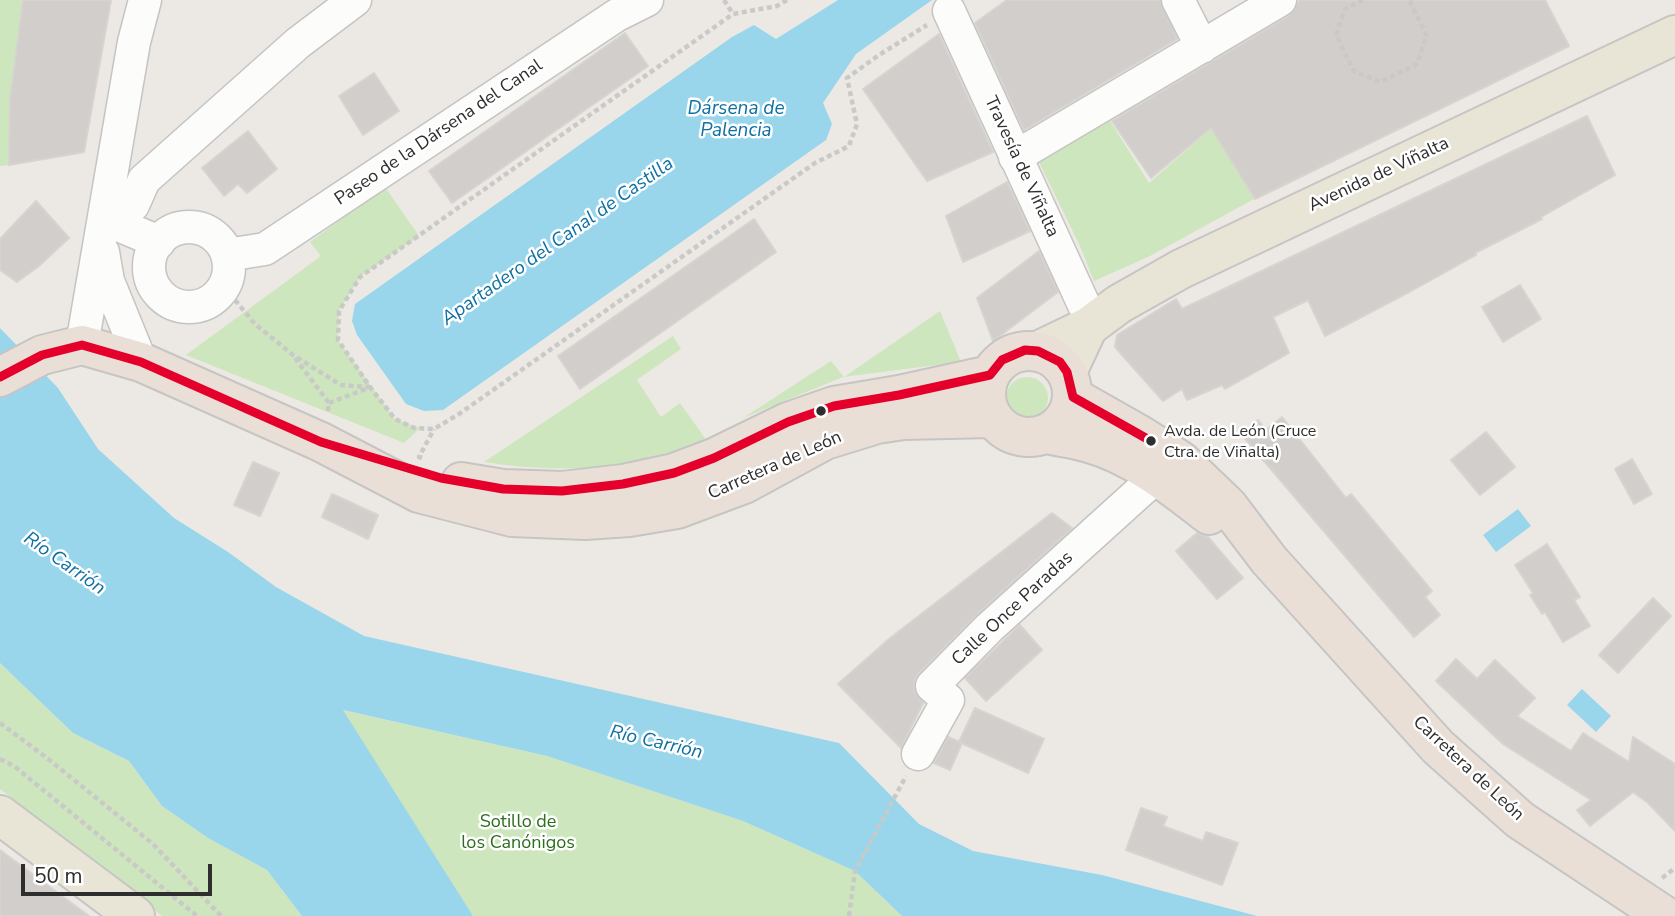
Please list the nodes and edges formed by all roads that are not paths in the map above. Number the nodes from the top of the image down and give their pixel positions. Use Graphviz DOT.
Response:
graph roads {
  1 [pos="145,0"];
  2 [pos="355,0"];
  3 [pos="647,0"];
  4 [pos="1178,0"];
  5 [pos="1280,0"];
  6 [pos="949,11"];
  7 [pos="1675,35"];
  8 [pos="1202,47"];
  9 [pos="1015,157"];
  10 [pos="112,214"];
  11 [pos="164,237"];
  12 [pos="228,255"];
  13 [pos="1091,325"];
  14 [pos="82,345"];
  15 [pos="141,362"];
  16 [pos="1059,373"];
  17 [pos="990,374"];
  18 [pos="0,377"];
  19 [pos="993,418"];
  20 [pos="325,426"];
  21 [pos="1046,434"];
  22 [pos="1156,477"];
  23 [pos="1269,560"];
  24 [pos="918,754"];
  25 [pos="0,815"];
  26 [pos="135,916"];
  27 [pos="1665,916"];
  1 -- 10 [label="street"];
  2 -- 10 [label="street"];
  3 -- 12 [label="street, Paseo de la Dársena del Canal"];
  4 -- 8 [label="street"];
  5 -- 8 [label="street"];
  6 -- 9 [label="street, Travesía de Viñalta"];
  7 -- 13 [label="main road, Avenida de Viñalta"];
  8 -- 9 [label="street"];
  9 -- 13 [label="street, Travesía de Viñalta"];
  10 -- 11 [label="street"];
  10 -- 14 [label="street"];
  10 -- 15 [label="street"];
  11 -- 12 [label="street"];
  11 -- 12 [label="street"];
  13 -- 16 [label="main road"];
  14 -- 15 [label="highway, Carretera de León"];
  14 -- 18 [label="highway, Carretera de León"];
  15 -- 20 [label="highway, Carretera de León"];
  16 -- 17 [label="highway"];
  16 -- 21 [label="highway"];
  16 -- 23 [label="highway, Carretera de León"];
  17 -- 19 [label="highway"];
  17 -- 20 [label="highway, Carretera de León"];
  19 -- 20 [label="highway, Carretera de León"];
  19 -- 21 [label="highway"];
  21 -- 22 [label="highway, Carretera de León"];
  22 -- 23 [label="highway, Carretera de León"];
  22 -- 24 [label="street, Calle Once Paradas"];
  23 -- 27 [label="highway, Carretera de León"];
  25 -- 26 [label="main road"];
}
